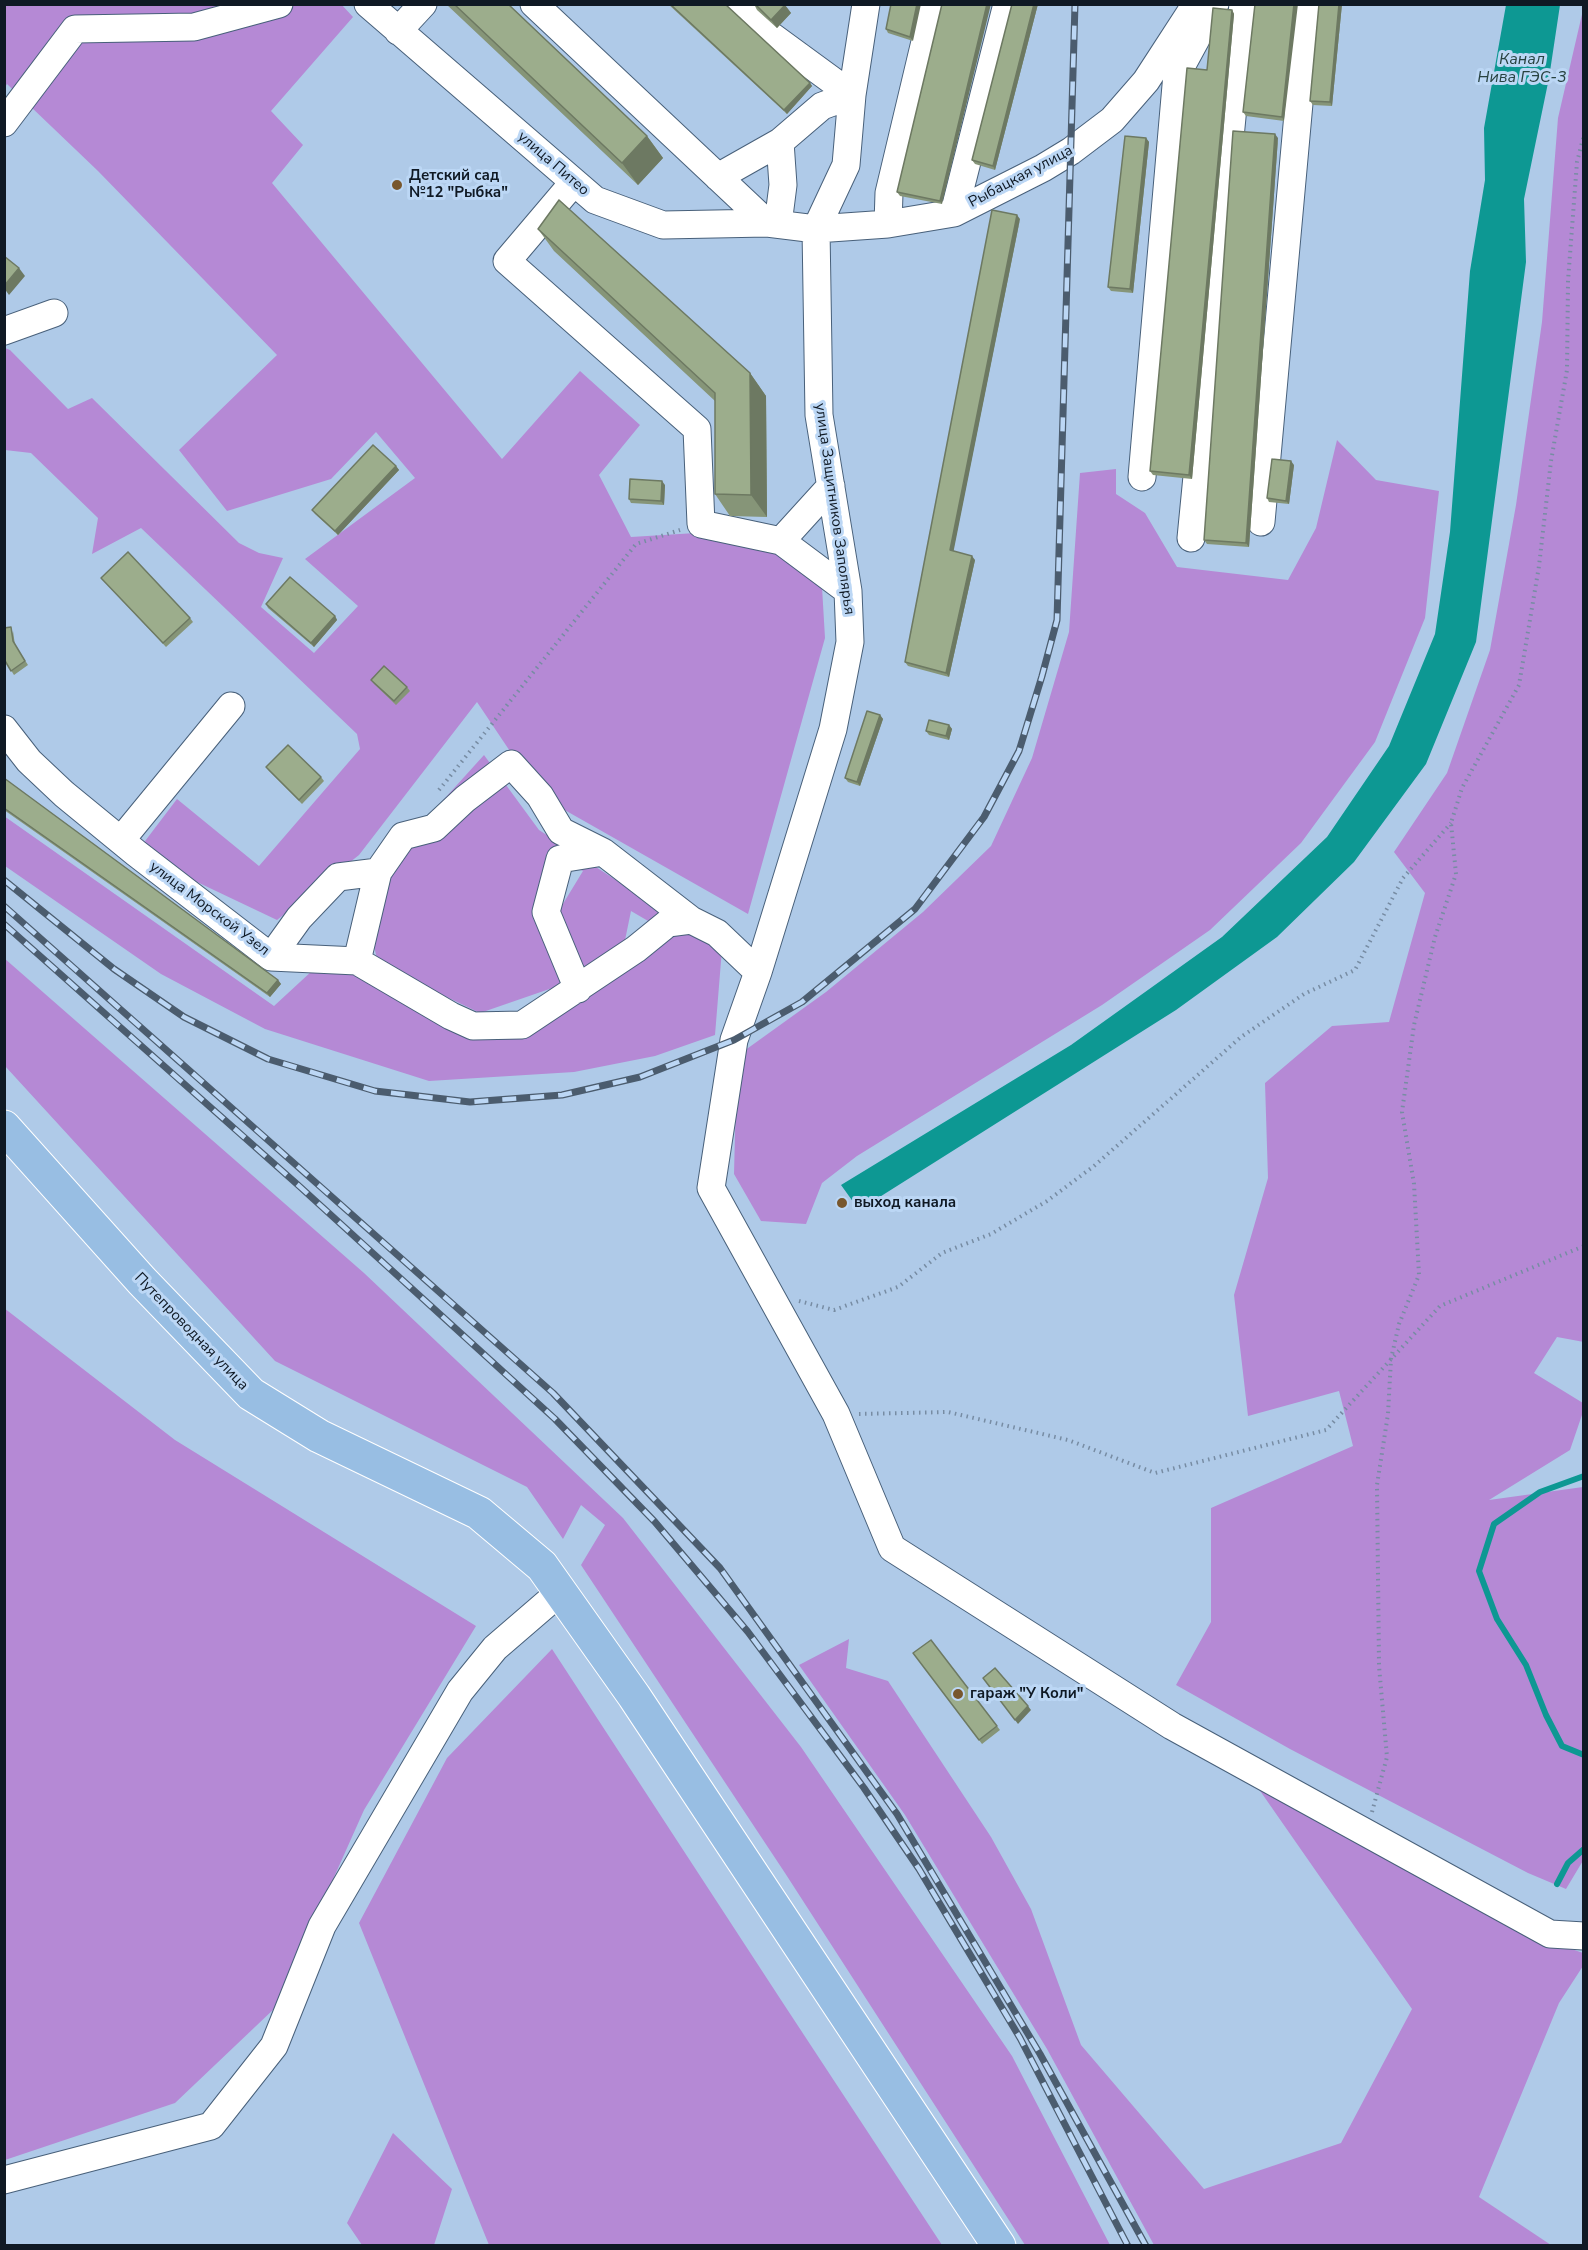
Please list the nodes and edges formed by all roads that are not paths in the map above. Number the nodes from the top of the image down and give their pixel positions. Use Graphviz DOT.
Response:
graph roads {
  1 [pos="279,4"];
  2 [pos="368,4"];
  3 [pos="423,4"];
  4 [pos="534,4"];
  5 [pos="740,4"];
  6 [pos="866,4"];
  7 [pos="934,4"];
  8 [pos="1007,4"];
  9 [pos="1196,4"];
  10 [pos="1215,4"];
  11 [pos="1243,4"];
  12 [pos="1308,4"];
  13 [pos="398,31"];
  14 [pos="852,95"];
  15 [pos="4,123"];
  16 [pos="780,142"];
  17 [pos="718,177"];
  18 [pos="574,182"];
  19 [pos="954,213"];
  20 [pos="772,224"];
  21 [pos="888,224"];
  22 [pos="816,229"];
  23 [pos="54,313"];
  24 [pos="4,331"];
  25 [pos="1142,477"];
  26 [pos="831,486"];
  27 [pos="1261,522"];
  28 [pos="1191,538"];
  29 [pos="781,541"];
  30 [pos="848,591"];
  31 [pos="231,706"];
  32 [pos="4,729"];
  33 [pos="121,840"];
  34 [pos="603,852"];
  35 [pos="378,872"];
  36 [pos="691,920"];
  37 [pos="271,957"];
  38 [pos="357,961"];
  39 [pos="759,972"];
  40 [pos="578,989"];
  41 [pos="4,1127"];
  42 [pos="560,1592"];
  43 [pos="1584,1936"];
  44 [pos="4,2180"];
  45 [pos="999,2246"];
  1 -- 15 [label="street"];
  2 -- 13 [label="street, улица Питео"];
  3 -- 13 [label="street"];
  4 -- 17 [label="street"];
  5 -- 14 [label="street"];
  6 -- 14 [label="street, улица Защитников Заполярья"];
  7 -- 21 [label="street"];
  8 -- 19 [label="street"];
  9 -- 19 [label="street, Рыбацкая улица"];
  10 -- 25 [label="street"];
  11 -- 28 [label="street"];
  12 -- 27 [label="street"];
  13 -- 18 [label="street, улица Питео"];
  14 -- 16 [label="street"];
  14 -- 22 [label="street, улица Защитников Заполярья"];
  16 -- 17 [label="street"];
  16 -- 20 [label="street"];
  17 -- 20 [label="street"];
  18 -- 20 [label="street, улица Питео"];
  18 -- 29 [label="street"];
  19 -- 21 [label="street, Рыбацкая улица"];
  20 -- 22 [label="street, улица Питео"];
  21 -- 22 [label="street, Рыбацкая улица"];
  22 -- 26 [label="street, улица Защитников Заполярья"];
  23 -- 24 [label="street"];
  26 -- 29 [label="street"];
  26 -- 30 [label="street, улица Защитников Заполярья"];
  29 -- 30 [label="street"];
  30 -- 39 [label="street, улица Защитников Заполярья"];
  31 -- 33 [label="street"];
  32 -- 33 [label="street, улица Морской Узел"];
  33 -- 37 [label="street, улица Морской Узел"];
  34 -- 35 [label="street"];
  34 -- 36 [label="street"];
  34 -- 40 [label="street"];
  35 -- 37 [label="street"];
  35 -- 38 [label="street"];
  36 -- 39 [label="street"];
  36 -- 40 [label="street, улица Морской Узел"];
  37 -- 38 [label="street, улица Морской Узел"];
  38 -- 40 [label="street, улица Морской Узел"];
  39 -- 43 [label="street, улица Защитников Заполярья"];
  41 -- 42 [label="main road, Путепроводная улица"];
  42 -- 44 [label="street"];
  42 -- 45 [label="main road, Путепроводная улица"];
}
